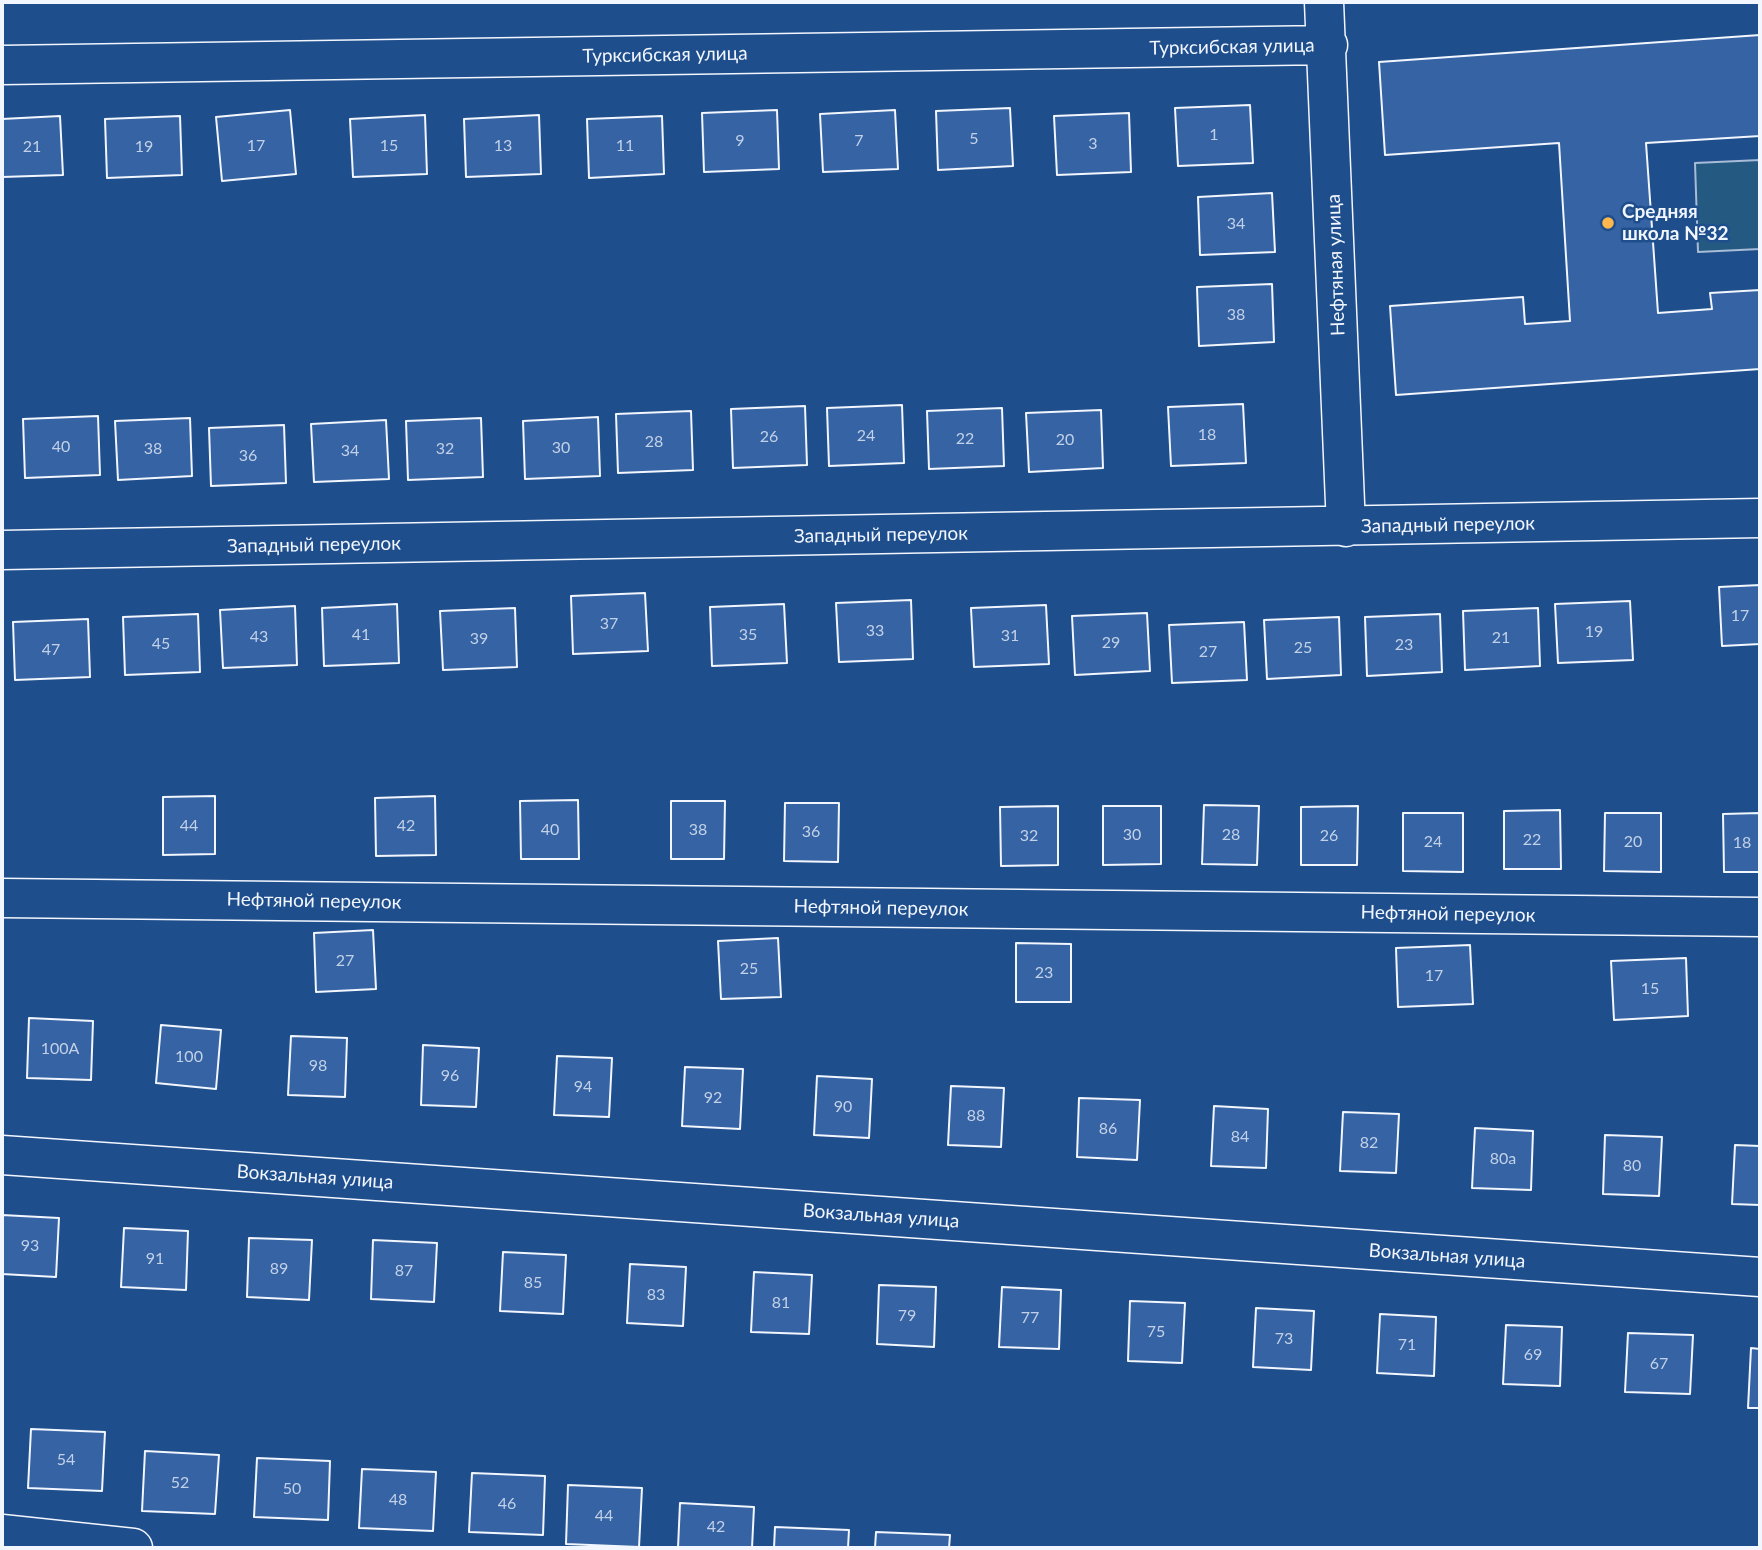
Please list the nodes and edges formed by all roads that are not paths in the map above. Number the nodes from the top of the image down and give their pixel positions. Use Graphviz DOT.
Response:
graph roads {
  1 [pos="1324,2"];
  2 [pos="1328,45"];
  3 [pos="2,65"];
  4 [pos="1760,518"];
  5 [pos="1346,527"];
  6 [pos="2,550"];
  7 [pos="2,898"];
  8 [pos="1760,917"];
  9 [pos="2,1155"];
  10 [pos="1760,1277"];
  11 [pos="2,1534"];
  12 [pos="133,1548"];
  1 -- 2 [label="street, Нефтяная улица"];
  2 -- 3 [label="street, Турксибская улица"];
  2 -- 5 [label="street, Нефтяная улица"];
  4 -- 5 [label="street, Западный переулок"];
  5 -- 6 [label="street, Западный переулок"];
  7 -- 8 [label="street, Нефтяной переулок"];
  9 -- 10 [label="street, Вокзальная улица"];
  11 -- 12 [label="street"];
}
